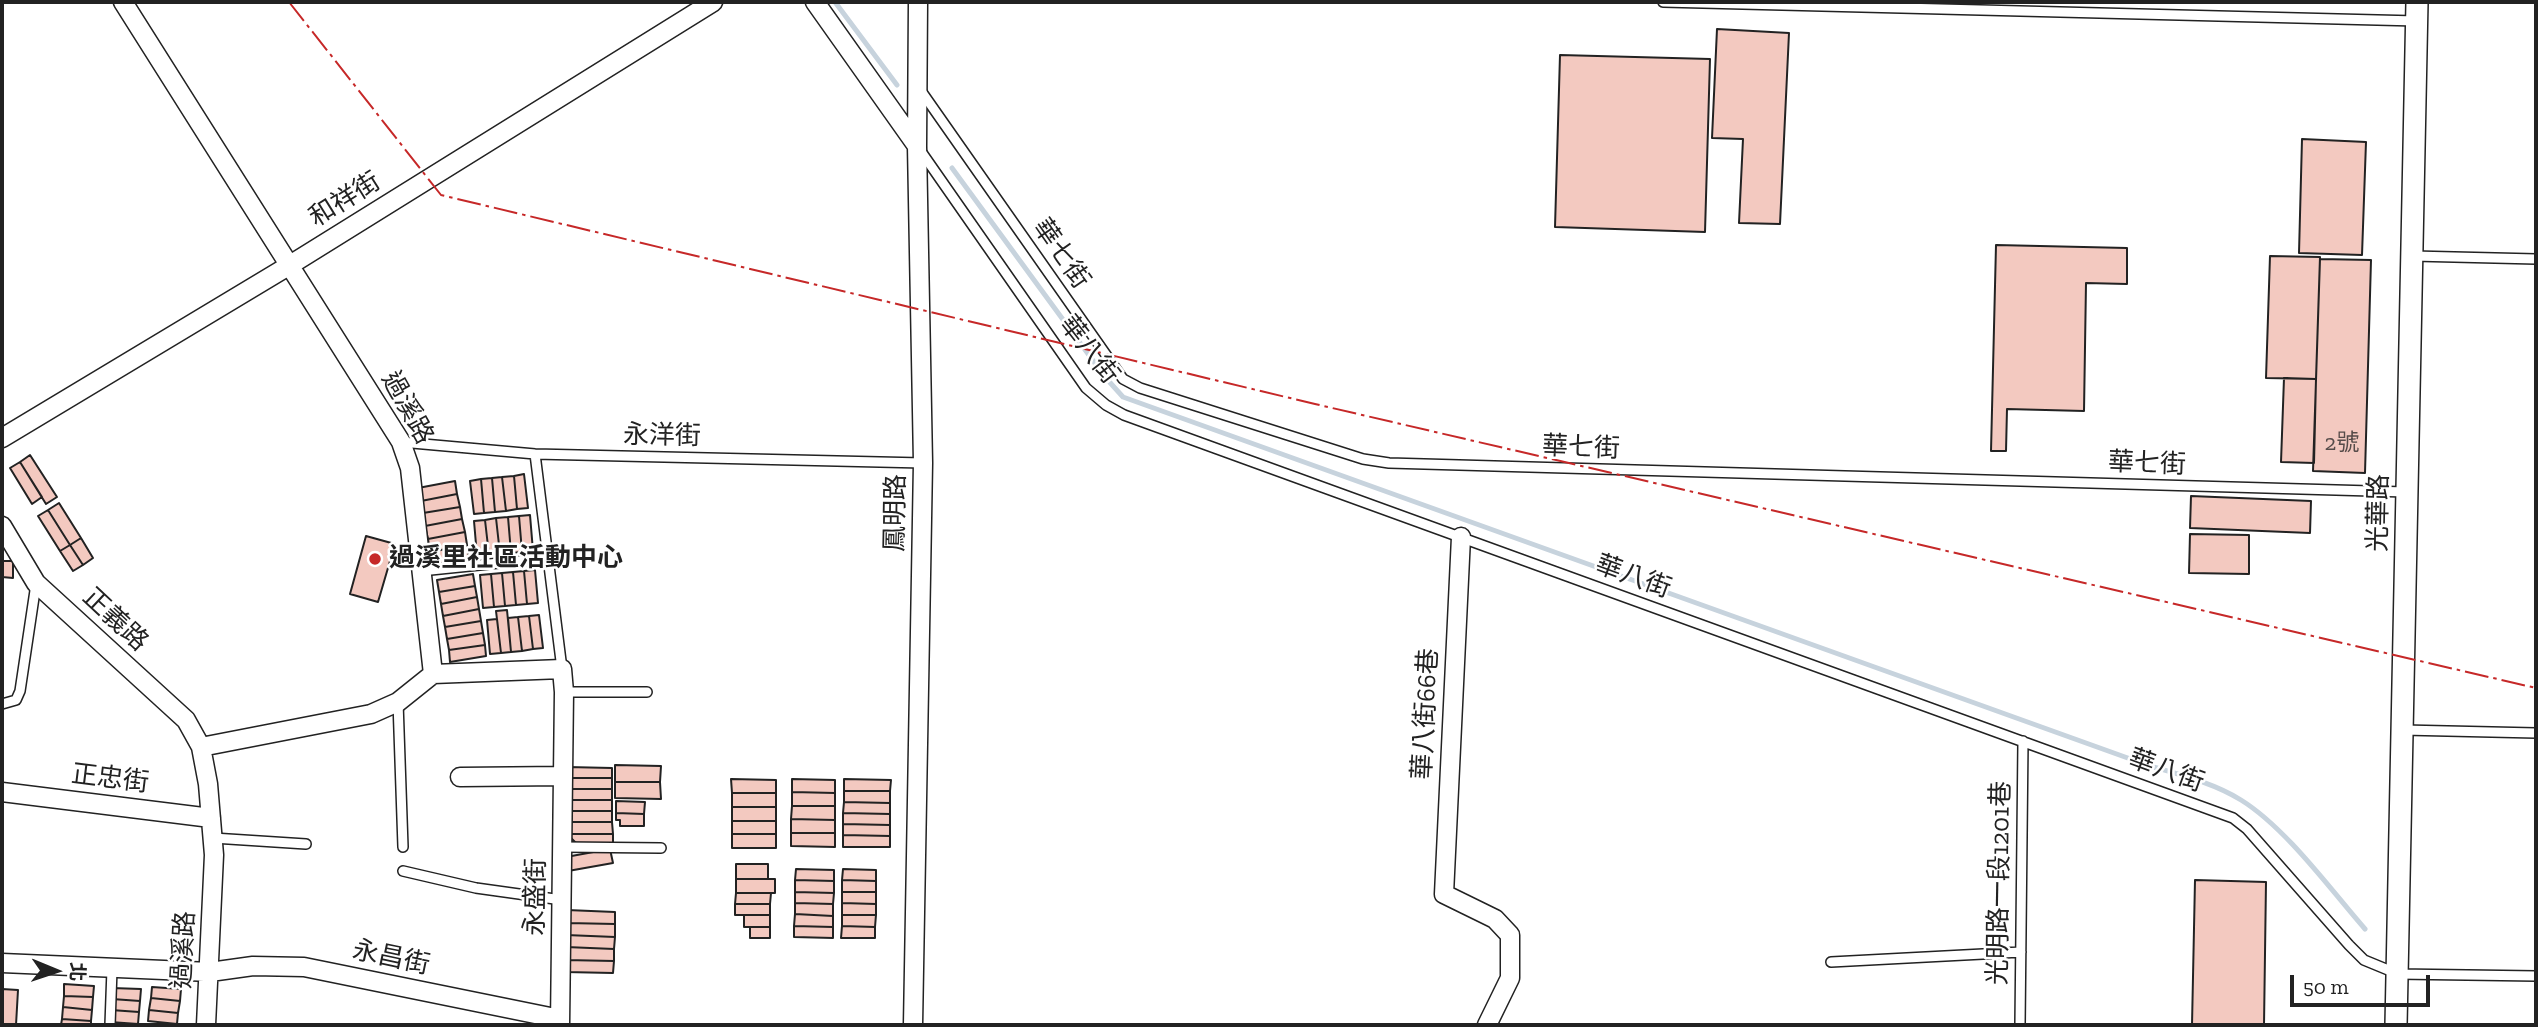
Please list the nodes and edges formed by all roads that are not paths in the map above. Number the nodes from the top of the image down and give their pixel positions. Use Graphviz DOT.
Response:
graph roads {
  1 [pos="123,2"];
  2 [pos="713,2"];
  3 [pos="815,2"];
  4 [pos="918,2"];
  5 [pos="1663,2"];
  6 [pos="2417,11"];
  7 [pos="919,87"];
  8 [pos="917,146"];
  9 [pos="2412,256"];
  10 [pos="2536,259"];
  11 [pos="290,265"];
  12 [pos="2,438"];
  13 [pos="401,442"];
  14 [pos="535,454"];
  15 [pos="923,463"];
  16 [pos="2407,492"];
  17 [pos="2,526"];
  18 [pos="1461,537"];
  19 [pos="548,558"];
  20 [pos="421,571"];
  21 [pos="36,583"];
  22 [pos="562,670"];
  23 [pos="433,674"];
  24 [pos="564,692"];
  25 [pos="647,692"];
  26 [pos="398,702"];
  27 [pos="2,704"];
  28 [pos="2403,730"];
  29 [pos="2536,733"];
  30 [pos="2023,741"];
  31 [pos="201,747"];
  32 [pos="564,776"];
  33 [pos="460,777"];
  34 [pos="2,792"];
  35 [pos="211,818"];
  36 [pos="213,838"];
  37 [pos="306,844"];
  38 [pos="402,847"];
  39 [pos="563,848"];
  40 [pos="661,848"];
  41 [pos="403,872"];
  42 [pos="562,900"];
  43 [pos="2021,952"];
  44 [pos="1831,962"];
  45 [pos="2,963"];
  46 [pos="112,969"];
  47 [pos="210,972"];
  48 [pos="2398,974"];
  49 [pos="2536,976"];
  50 [pos="560,1022"];
  51 [pos="110,1025"];
  52 [pos="206,1025"];
  53 [pos="913,1025"];
  54 [pos="1487,1025"];
  55 [pos="2020,1025"];
  56 [pos="2396,1025"];
  1 -- 11 [label="street, 過溪路"];
  2 -- 11 [label="street, 和祥街"];
  3 -- 8 [label="street"];
  4 -- 7 [label="street, 鳳明路"];
  5 -- 6 [label="lane"];
  6 -- 9 [label="street, 光華路"];
  7 -- 8 [label="street, 鳳明路"];
  7 -- 16 [label="lane, 華七街"];
  8 -- 15 [label="street, 鳳明路"];
  8 -- 18 [label="lane, 華八街"];
  9 -- 10 [label="lane"];
  9 -- 16 [label="street, 光華路"];
  11 -- 12 [label="street, 和祥街"];
  11 -- 13 [label="street, 過溪路"];
  13 -- 14 [label="lane, 永洋街"];
  13 -- 20 [label="street, 過溪路"];
  14 -- 15 [label="lane, 永洋街"];
  14 -- 19 [label="lane"];
  15 -- 53 [label="street, 鳳明路"];
  16 -- 28 [label="street, 光華路"];
  17 -- 21 [label="street, 正義路"];
  18 -- 30 [label="lane, 華八街"];
  18 -- 54 [label="street, 華八街66巷"];
  19 -- 20 [label="lane"];
  19 -- 22 [label="lane"];
  20 -- 23 [label="street, 過溪路"];
  21 -- 27 [label="lane"];
  21 -- 31 [label="street, 正義路"];
  22 -- 23 [label="street"];
  22 -- 24 [label="street, 永盛街"];
  23 -- 26 [label="street"];
  24 -- 25 [label="lane"];
  24 -- 32 [label="street, 永盛街"];
  26 -- 31 [label="street"];
  26 -- 38 [label="lane"];
  28 -- 29 [label="lane"];
  28 -- 48 [label="street, 光華路"];
  30 -- 43 [label="lane, 光明路一段1201巷"];
  30 -- 48 [label="lane, 華八街"];
  31 -- 35 [label="street, 過溪路"];
  32 -- 33 [label="street"];
  32 -- 39 [label="street, 永盛街"];
  34 -- 35 [label="street, 正忠街"];
  35 -- 36 [label="street, 過溪路"];
  36 -- 37 [label="lane"];
  36 -- 47 [label="street, 過溪路"];
  39 -- 40 [label="lane"];
  39 -- 42 [label="street, 永盛街"];
  41 -- 42 [label="lane"];
  42 -- 50 [label="street, 永盛街"];
  43 -- 44 [label="lane"];
  43 -- 55 [label="lane, 光明路一段1201巷"];
  45 -- 46 [label="street, 永昌街"];
  46 -- 47 [label="street, 永昌街"];
  46 -- 51 [label="lane"];
  47 -- 50 [label="street, 永昌街"];
  47 -- 52 [label="street, 過溪路"];
  48 -- 49 [label="lane"];
  48 -- 56 [label="street, 光華路"];
}
